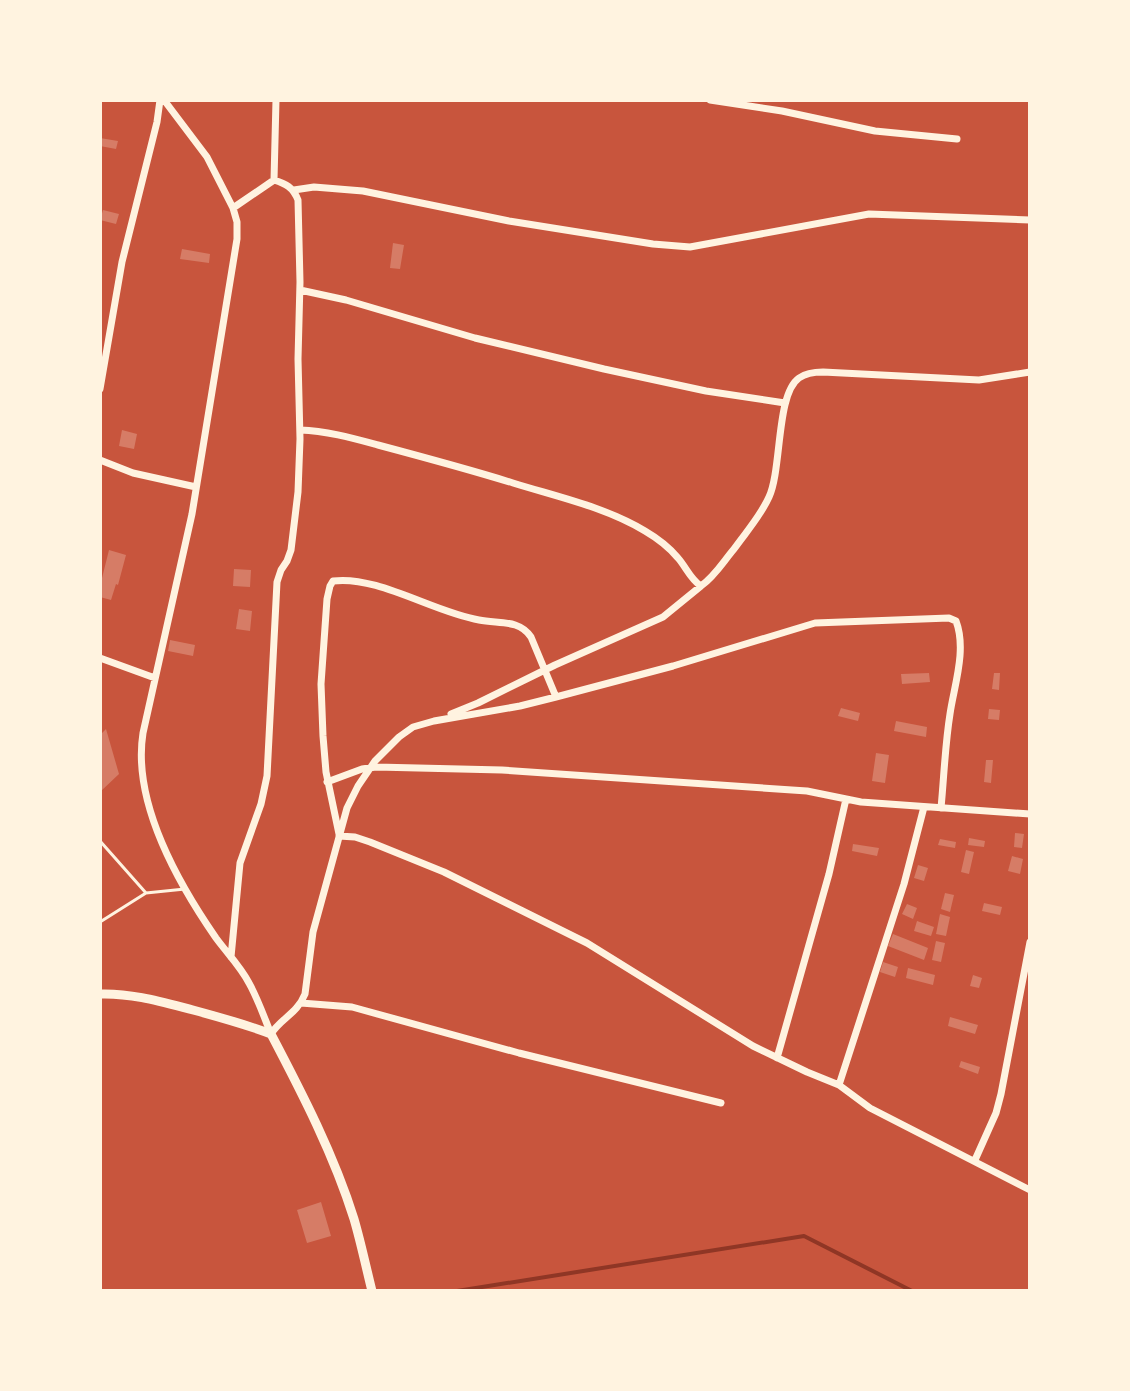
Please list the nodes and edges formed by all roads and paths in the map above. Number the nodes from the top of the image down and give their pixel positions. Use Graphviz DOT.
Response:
graph roads {
  1 [pos="162,100"];
  2 [pos="276,100"];
  3 [pos="710,100"];
  4 [pos="957,139"];
  5 [pos="274,180"];
  6 [pos="294,190"];
  7 [pos="233,208"];
  8 [pos="1030,220"];
  9 [pos="300,290"];
  10 [pos="1030,372"];
  11 [pos="100,389"];
  12 [pos="785,403"];
  13 [pos="300,430"];
  14 [pos="100,460"];
  15 [pos="196,487"];
  16 [pos="701,586"];
  17 [pos="100,658"];
  18 [pos="545,669"];
  19 [pos="155,678"];
  20 [pos="556,697"];
  21 [pos="434,721"];
  22 [pos="369,768"];
  23 [pos="327,782"];
  24 [pos="846,799"];
  25 [pos="924,807"];
  26 [pos="941,808"];
  27 [pos="1030,814"];
  28 [pos="339,836"];
  29 [pos="100,841"];
  30 [pos="185,889"];
  31 [pos="146,893"];
  32 [pos="100,922"];
  33 [pos="1030,942"];
  34 [pos="231,957"];
  35 [pos="100,991"];
  36 [pos="301,1003"];
  37 [pos="271,1034"];
  38 [pos="777,1058"];
  39 [pos="839,1085"];
  40 [pos="721,1103"];
  41 [pos="975,1160"];
  42 [pos="1030,1190"];
  43 [pos="372,1291"];
  1 -- 7 [label="street"];
  1 -- 11 [label="street"];
  2 -- 5 [label="street"];
  3 -- 4 [label="street"];
  5 -- 6 [label="street"];
  5 -- 7 [label="street"];
  6 -- 8 [label="street"];
  6 -- 9 [label="street"];
  7 -- 15 [label="street"];
  9 -- 12 [label="street"];
  9 -- 13 [label="street"];
  10 -- 12 [label="street"];
  12 -- 16 [label="street"];
  13 -- 16 [label="street"];
  13 -- 34 [label="street"];
  14 -- 15 [label="street"];
  15 -- 19 [label="street"];
  16 -- 18 [label="street"];
  17 -- 19 [label="street"];
  18 -- 20 [label="street"];
  18 -- 21 [label="street"];
  18 -- 23 [label="street"];
  19 -- 30 [label="street"];
  20 -- 21 [label="street"];
  20 -- 26 [label="street"];
  21 -- 22 [label="street"];
  22 -- 23 [label="street"];
  22 -- 24 [label="street"];
  22 -- 28 [label="street"];
  23 -- 28 [label="street"];
  24 -- 25 [label="street"];
  24 -- 38 [label="street"];
  25 -- 26 [label="street"];
  25 -- 39 [label="street"];
  26 -- 27 [label="street"];
  28 -- 36 [label="street"];
  28 -- 38 [label="street"];
  29 -- 31 [label="lane"];
  30 -- 31 [label="lane"];
  30 -- 34 [label="street"];
  31 -- 32 [label="lane"];
  33 -- 41 [label="street"];
  34 -- 37 [label="street"];
  35 -- 37 [label="main road"];
  36 -- 37 [label="street"];
  36 -- 40 [label="street"];
  37 -- 43 [label="main road"];
  38 -- 39 [label="street"];
  39 -- 41 [label="street"];
  41 -- 42 [label="street"];
}
